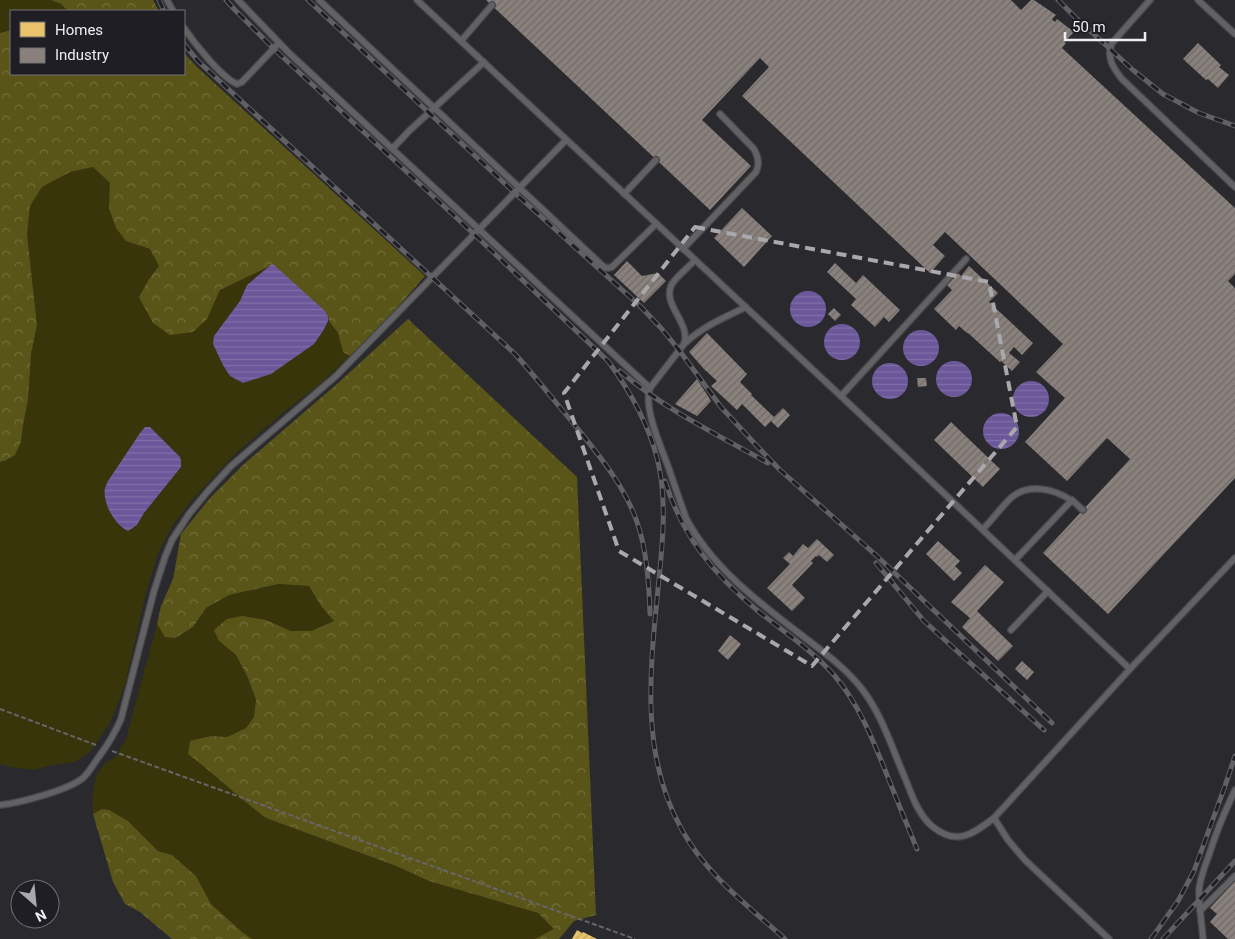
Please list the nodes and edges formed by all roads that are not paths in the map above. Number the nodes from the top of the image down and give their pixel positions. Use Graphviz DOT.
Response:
graph roads {
  1 [pos="238,0"];
  2 [pos="319,0"];
  3 [pos="417,0"];
  4 [pos="1150,0"];
  5 [pos="1198,0"];
  6 [pos="492,6"];
  7 [pos="185,29"];
  8 [pos="1235,34"];
  9 [pos="461,41"];
  10 [pos="279,42"];
  11 [pos="484,62"];
  12 [pos="435,108"];
  13 [pos="720,114"];
  14 [pos="566,140"];
  15 [pos="393,148"];
  16 [pos="656,160"];
  17 [pos="1235,187"];
  18 [pos="520,188"];
  19 [pos="624,194"];
  20 [pos="656,224"];
  21 [pos="480,229"];
  22 [pos="683,249"];
  23 [pos="966,259"];
  24 [pos="695,260"];
  25 [pos="746,307"];
  26 [pos="684,344"];
  27 [pos="650,388"];
  28 [pos="841,396"];
  29 [pos="1072,500"];
  30 [pos="1083,510"];
  31 [pos="983,529"];
  32 [pos="1235,558"];
  33 [pos="1015,560"];
  34 [pos="1048,591"];
  35 [pos="1011,630"];
  36 [pos="1130,669"];
  37 [pos="1235,790"];
  38 [pos="0,805"];
  39 [pos="994,818"];
  40 [pos="1235,876"];
  41 [pos="1200,911"];
  42 [pos="1109,939"];
  43 [pos="1204,939"];
  1 -- 10 [label="lane"];
  2 -- 12 [label="lane"];
  3 -- 9 [label="lane"];
  4 -- 17 [label="lane"];
  5 -- 8 [label="lane"];
  6 -- 9 [label="lane"];
  7 -- 10 [label="lane"];
  9 -- 11 [label="lane"];
  10 -- 15 [label="lane"];
  11 -- 12 [label="lane"];
  11 -- 14 [label="lane"];
  12 -- 15 [label="lane"];
  12 -- 18 [label="lane"];
  13 -- 22 [label="lane"];
  14 -- 18 [label="lane"];
  14 -- 19 [label="lane"];
  15 -- 21 [label="lane"];
  16 -- 19 [label="lane"];
  18 -- 20 [label="lane"];
  18 -- 21 [label="lane"];
  19 -- 20 [label="lane"];
  20 -- 22 [label="lane"];
  21 -- 27 [label="lane"];
  21 -- 38 [label="lane"];
  22 -- 24 [label="lane"];
  23 -- 28 [label="lane"];
  24 -- 25 [label="lane"];
  24 -- 26 [label="lane"];
  25 -- 26 [label="lane"];
  25 -- 28 [label="lane"];
  26 -- 27 [label="lane"];
  27 -- 39 [label="lane"];
  28 -- 31 [label="lane"];
  29 -- 30 [label="lane"];
  29 -- 31 [label="lane"];
  29 -- 33 [label="lane"];
  31 -- 33 [label="lane"];
  32 -- 36 [label="lane"];
  33 -- 34 [label="lane"];
  34 -- 35 [label="lane"];
  34 -- 36 [label="lane"];
  36 -- 39 [label="lane"];
  37 -- 41 [label="lane"];
  39 -- 42 [label="lane"];
  40 -- 41 [label="lane"];
  41 -- 43 [label="lane"];
}
